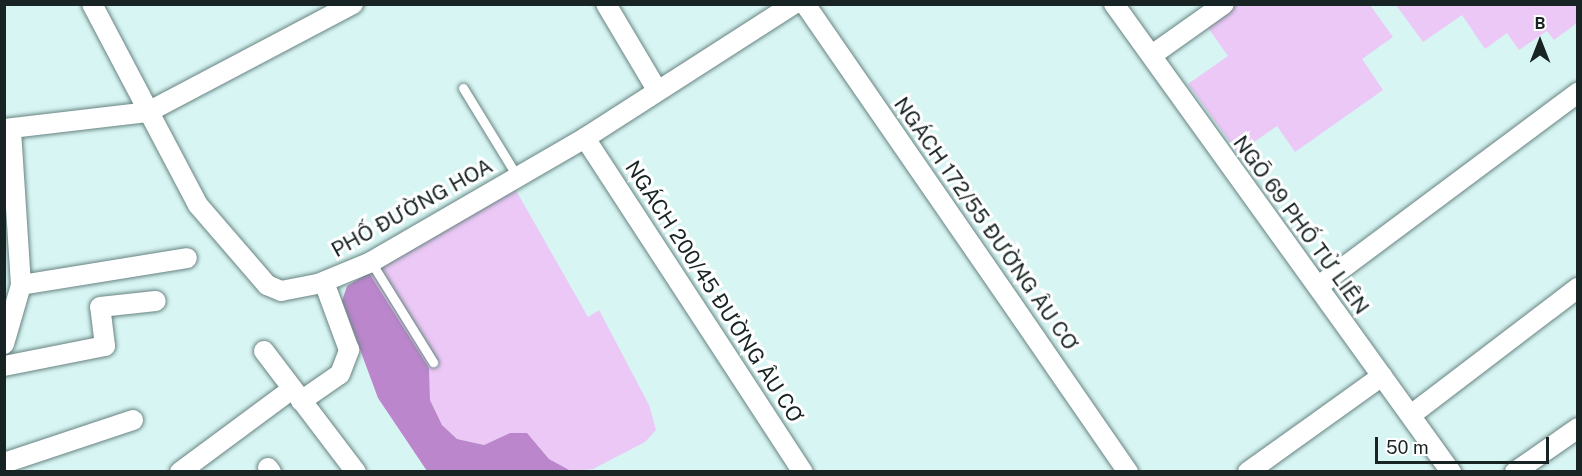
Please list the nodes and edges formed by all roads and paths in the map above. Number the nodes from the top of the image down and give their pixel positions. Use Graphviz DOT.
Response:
graph roads {
  1 [pos="353,4"];
  2 [pos="606,4"];
  3 [pos="794,4"];
  4 [pos="805,4"];
  5 [pos="1114,4"];
  6 [pos="1224,4"];
  7 [pos="93,5"];
  8 [pos="773,10"];
  9 [pos="1152,55"];
  10 [pos="463,88"];
  11 [pos="657,90"];
  12 [pos="1577,96"];
  13 [pos="148,112"];
  14 [pos="8,129"];
  15 [pos="585,138"];
  16 [pos="517,176"];
  17 [pos="188,258"];
  18 [pos="371,262"];
  19 [pos="324,282"];
  20 [pos="21,285"];
  21 [pos="1320,285"];
  22 [pos="1578,288"];
  23 [pos="156,301"];
  24 [pos="4,344"];
  25 [pos="264,351"];
  26 [pos="434,362"];
  27 [pos="4,366"];
  28 [pos="1382,376"];
  29 [pos="297,395"];
  30 [pos="1411,415"];
  31 [pos="133,420"];
  32 [pos="1578,428"];
  33 [pos="4,463"];
  34 [pos="180,471"];
  35 [pos="356,471"];
  36 [pos="803,471"];
  37 [pos="1128,471"];
  38 [pos="1248,471"];
  39 [pos="1451,471"];
  40 [pos="1515,471"];
  1 -- 13 [label="street"];
  2 -- 11 [label="street"];
  3 -- 8 [label="street, PHỐ ĐƯỜNG HOA"];
  4 -- 37 [label="street, NGÁCH 172/55 ĐƯỜNG ÂU CƠ"];
  5 -- 9 [label="street, NGÕ 69 PHỐ TỬ LIÊN"];
  6 -- 9 [label="street"];
  7 -- 13 [label="street, PHỐ ĐƯỜNG HOA"];
  8 -- 11 [label="street, PHỐ ĐƯỜNG HOA"];
  9 -- 21 [label="street, NGÕ 69 PHỐ TỬ LIÊN"];
  10 -- 16 [label="lane"];
  11 -- 15 [label="street, PHỐ ĐƯỜNG HOA"];
  12 -- 21 [label="street"];
  13 -- 14 [label="street"];
  13 -- 19 [label="street, PHỐ ĐƯỜNG HOA"];
  14 -- 20 [label="street"];
  15 -- 16 [label="street, PHỐ ĐƯỜNG HOA"];
  15 -- 36 [label="street, NGÁCH 200/45 ĐƯỜNG ÂU CƠ"];
  16 -- 18 [label="street, PHỐ ĐƯỜNG HOA"];
  17 -- 20 [label="street"];
  18 -- 19 [label="street, PHỐ ĐƯỜNG HOA"];
  18 -- 26 [label="lane"];
  19 -- 29 [label="street"];
  20 -- 24 [label="street"];
  21 -- 28 [label="street, NGÕ 69 PHỐ TỬ LIÊN"];
  22 -- 30 [label="street"];
  23 -- 27 [label="street"];
  25 -- 29 [label="street"];
  28 -- 30 [label="street, NGÕ 69 PHỐ TỬ LIÊN"];
  28 -- 38 [label="street"];
  29 -- 34 [label="street"];
  29 -- 35 [label="street"];
  30 -- 39 [label="street, NGÕ 69 PHỐ TỬ LIÊN"];
  31 -- 33 [label="street"];
  32 -- 40 [label="street"];
}
